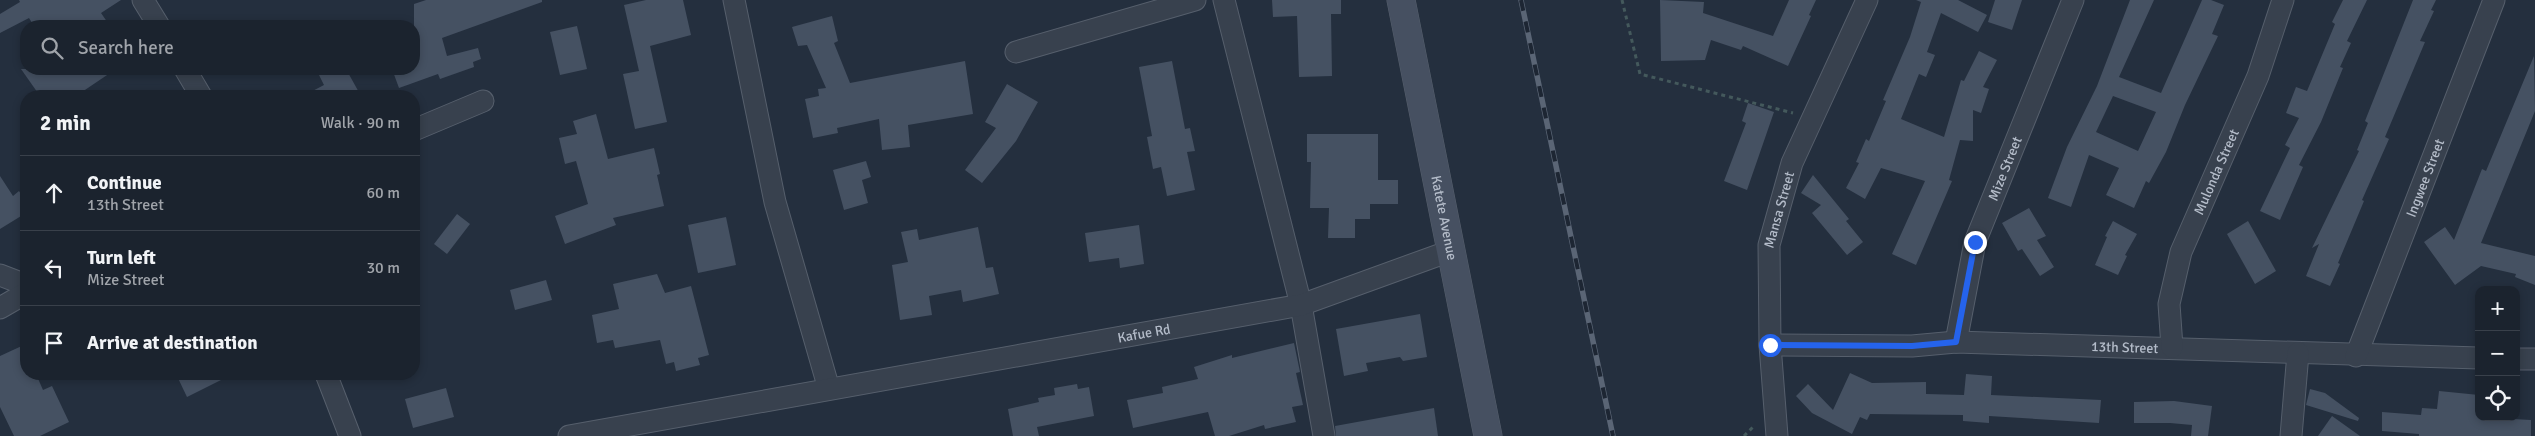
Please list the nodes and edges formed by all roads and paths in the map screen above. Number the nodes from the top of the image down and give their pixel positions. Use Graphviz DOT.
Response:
graph roads {
  1 [pos="143,0"];
  2 [pos="734,0"];
  3 [pos="1195,0"];
  4 [pos="1224,0"];
  5 [pos="1401,0"];
  6 [pos="1622,0"];
  7 [pos="1867,0"];
  8 [pos="2073,0"];
  9 [pos="2283,0"];
  10 [pos="2494,0"];
  11 [pos="155,20"];
  12 [pos="1016,52"];
  13 [pos="189,75"];
  14 [pos="197,90"];
  15 [pos="483,100"];
  16 [pos="1813,118"];
  17 [pos="420,127"];
  18 [pos="1450,251"];
  19 [pos="0,275"];
  20 [pos="20,282"];
  21 [pos="20,296"];
  22 [pos="1301,305"];
  23 [pos="0,308"];
  24 [pos="1956,342"];
  25 [pos="1770,345"];
  26 [pos="2172,347"];
  27 [pos="2298,353"];
  28 [pos="2356,356"];
  29 [pos="2475,358"];
  30 [pos="2520,359"];
  31 [pos="2535,359"];
  32 [pos="328,380"];
  33 [pos="829,389"];
  34 [pos="350,436"];
  35 [pos="572,436"];
  36 [pos="1324,436"];
  37 [pos="1488,436"];
  38 [pos="1777,436"];
  39 [pos="2291,436"];
  1 -- 11 [label="street"];
  2 -- 33 [label="street"];
  3 -- 12 [label="street"];
  4 -- 22 [label="street"];
  5 -- 18 [label="street, Katete Avenue"];
  6 -- 16 [label="path"];
  7 -- 16 [label="street, Mansa Street"];
  8 -- 24 [label="street, Mize Street"];
  9 -- 26 [label="street, Mulonda Street"];
  10 -- 28 [label="street, Ingwee Street"];
  13 -- 14 [label="street"];
  15 -- 17 [label="street"];
  16 -- 25 [label="street, Mansa Street"];
  18 -- 22 [label="street, Kafue Rd"];
  18 -- 37 [label="street, Katete Avenue"];
  19 -- 20 [label="street"];
  21 -- 23 [label="street"];
  22 -- 33 [label="street, Kafue Rd"];
  22 -- 36 [label="street"];
  24 -- 25 [label="street, 13th Street"];
  24 -- 26 [label="street, 13th Street"];
  25 -- 38 [label="street, Mansa Street"];
  26 -- 27 [label="street, 13th Street"];
  27 -- 28 [label="street, 13th Street"];
  27 -- 39 [label="street"];
  28 -- 29 [label="street, 13th Street"];
  30 -- 31 [label="street"];
  32 -- 34 [label="street"];
  33 -- 35 [label="street, Kafue Rd"];
}
